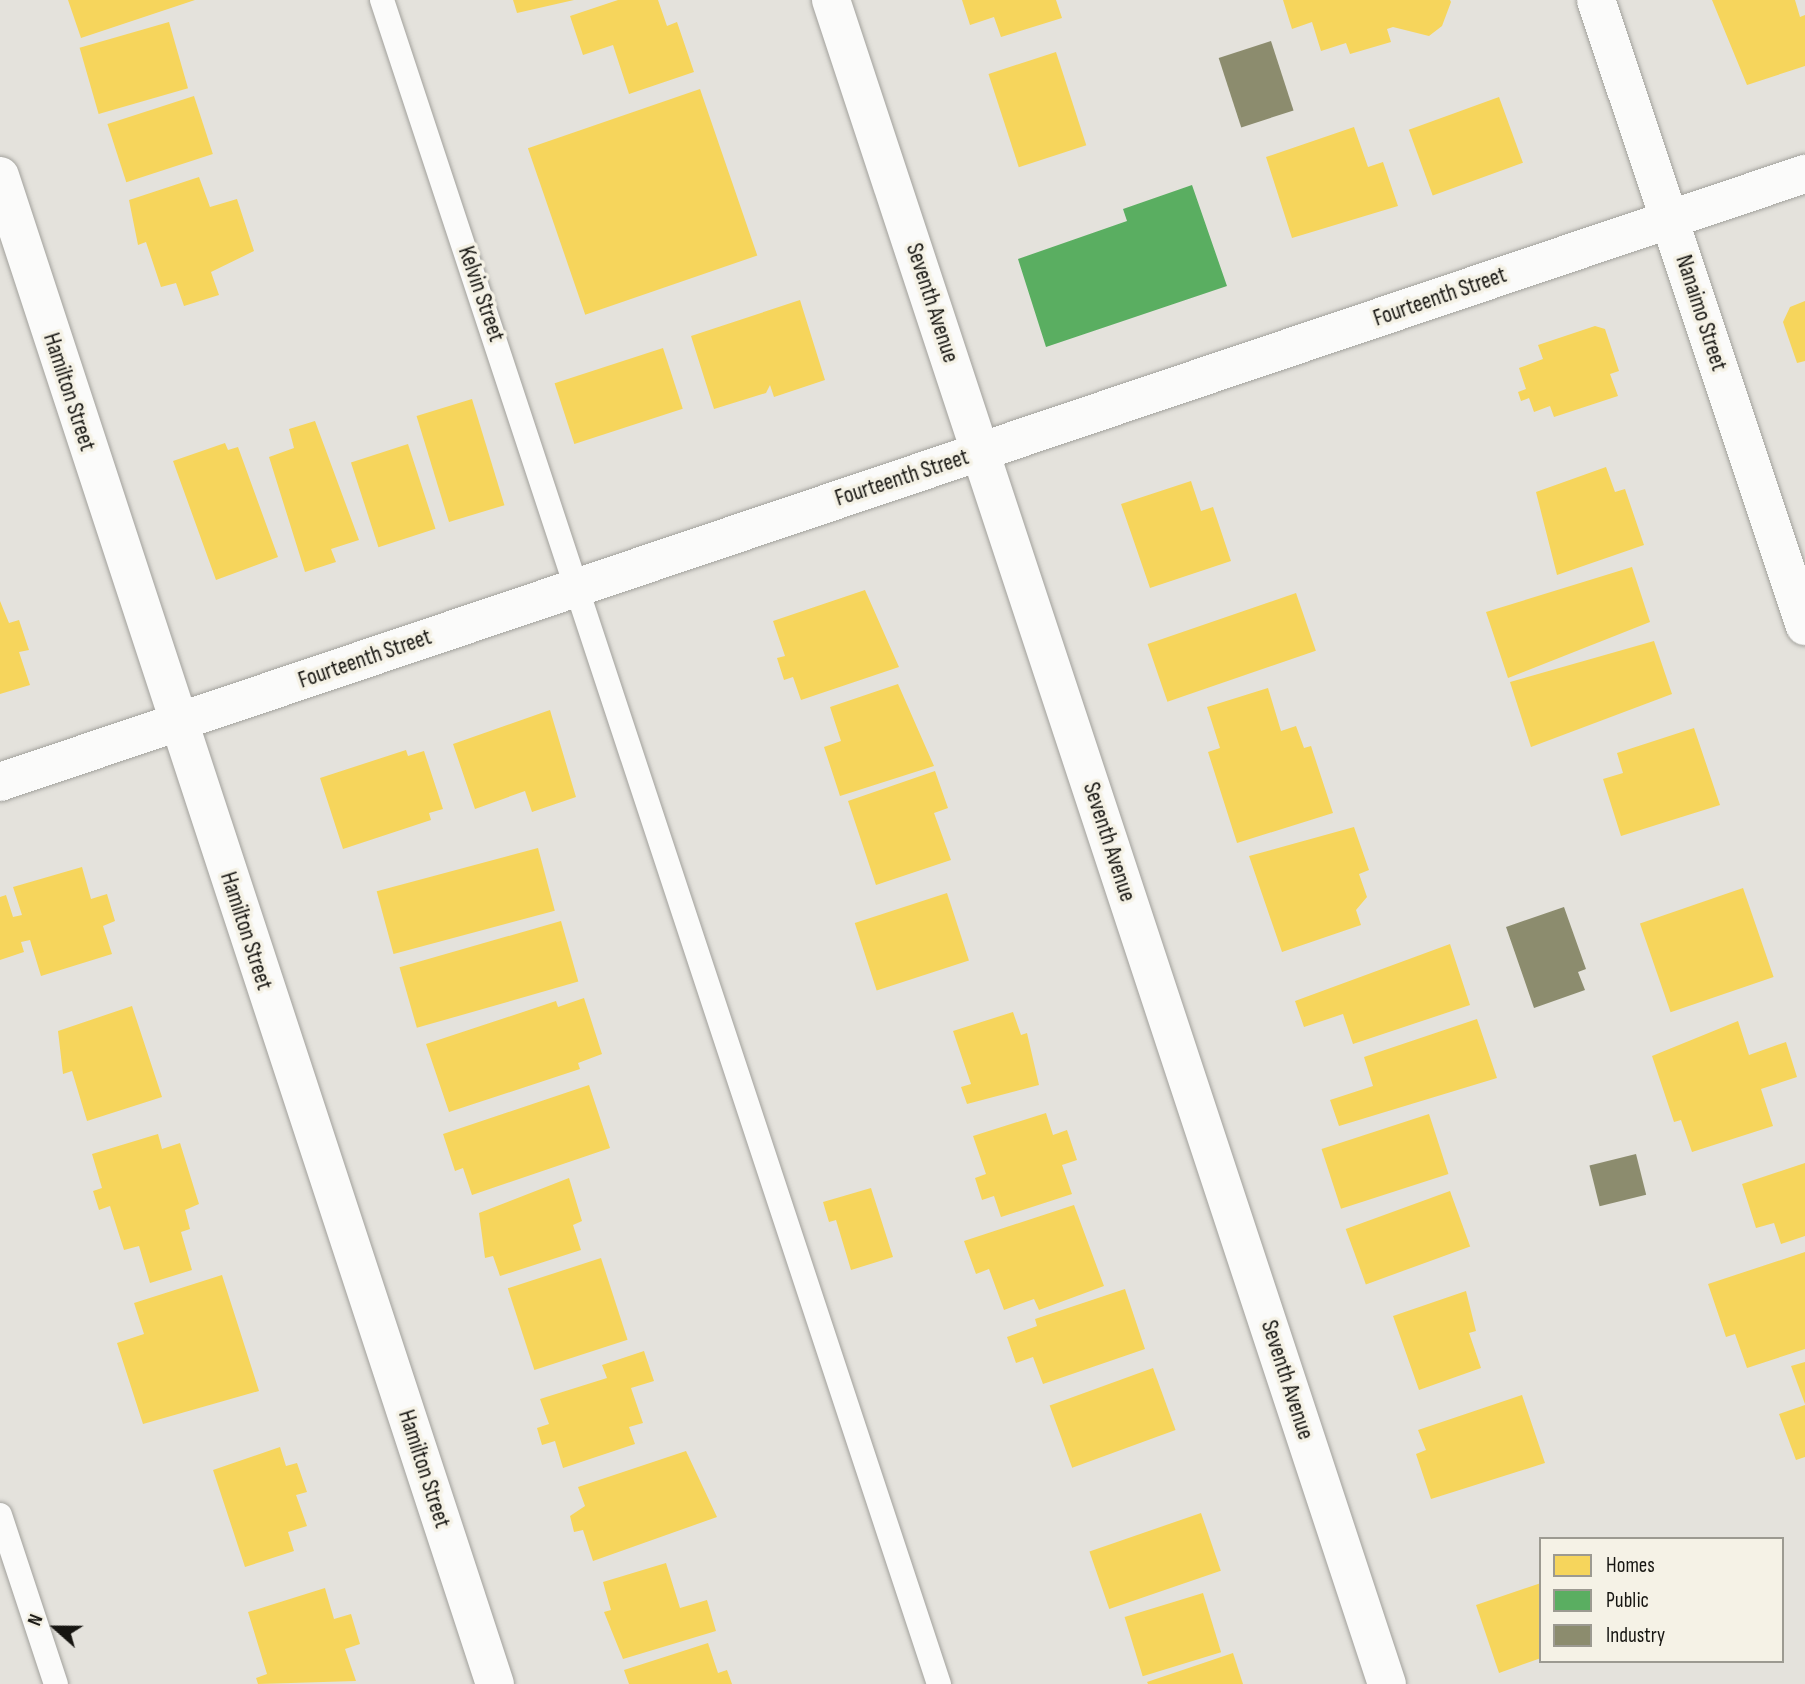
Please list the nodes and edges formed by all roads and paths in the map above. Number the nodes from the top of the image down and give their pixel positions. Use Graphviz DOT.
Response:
graph roads {
  1 [pos="382,0"];
  2 [pos="831,0"];
  3 [pos="1596,0"];
  4 [pos="1805,174"];
  5 [pos="0,176"];
  6 [pos="1671,220"];
  7 [pos="980,452"];
  8 [pos="580,587"];
  9 [pos="1805,626"];
  10 [pos="177,722"];
  11 [pos="0,782"];
  12 [pos="0,1515"];
  13 [pos="56,1684"];
  14 [pos="495,1684"];
  15 [pos="939,1684"];
  16 [pos="1387,1684"];
  1 -- 8 [label="lane, Kelvin Street"];
  2 -- 7 [label="street, Seventh Avenue"];
  3 -- 6 [label="street, Nanaimo Street"];
  4 -- 6 [label="street, Fourteenth Street"];
  5 -- 10 [label="street, Hamilton Street"];
  6 -- 7 [label="street, Fourteenth Street"];
  6 -- 9 [label="street, Nanaimo Street"];
  7 -- 8 [label="street, Fourteenth Street"];
  7 -- 16 [label="street, Seventh Avenue"];
  8 -- 10 [label="street, Fourteenth Street"];
  8 -- 15 [label="lane, Kelvin Street"];
  10 -- 11 [label="street, Fourteenth Street"];
  10 -- 14 [label="street, Hamilton Street"];
  12 -- 13 [label="lane"];
}
